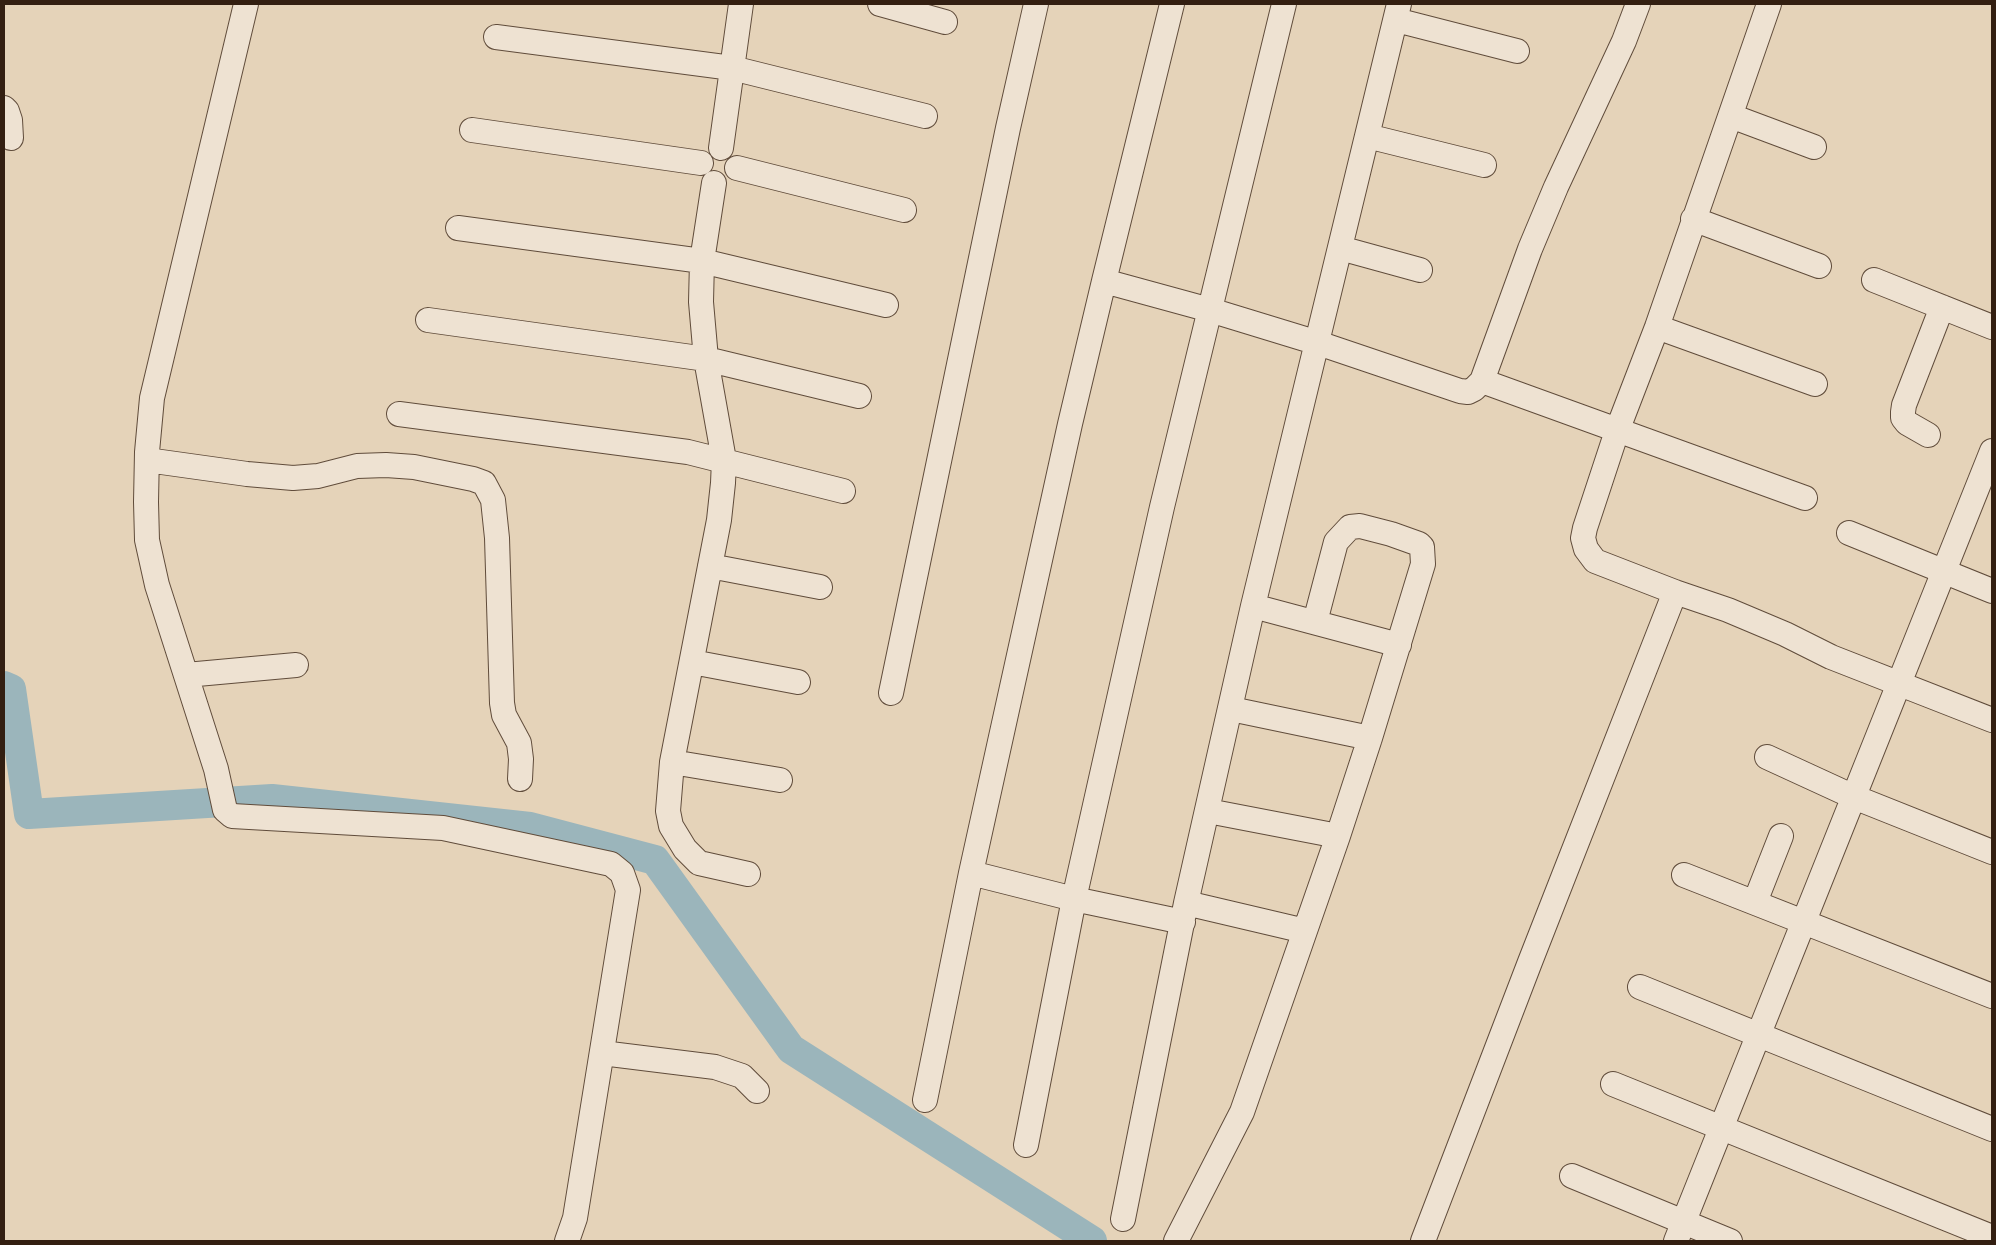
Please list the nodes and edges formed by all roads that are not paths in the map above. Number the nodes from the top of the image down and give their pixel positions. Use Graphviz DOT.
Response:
graph roads {
  1 [pos="246,4"];
  2 [pos="741,4"];
  3 [pos="880,4"];
  4 [pos="1036,4"];
  5 [pos="1172,4"];
  6 [pos="1284,4"];
  7 [pos="1638,4"];
  8 [pos="1768,4"];
  9 [pos="1398,12"];
  10 [pos="945,22"];
  11 [pos="496,37"];
  12 [pos="1516,51"];
  13 [pos="732,68"];
  14 [pos="4,108"];
  15 [pos="925,116"];
  16 [pos="1731,116"];
  17 [pos="472,130"];
  18 [pos="1367,136"];
  19 [pos="11,138"];
  20 [pos="1814,147"];
  21 [pos="721,148"];
  22 [pos="701,163"];
  23 [pos="1484,165"];
  24 [pos="737,168"];
  25 [pos="714,183"];
  26 [pos="904,210"];
  27 [pos="1693,220"];
  28 [pos="458,228"];
  29 [pos="1340,248"];
  30 [pos="702,261"];
  31 [pos="1819,266"];
  32 [pos="1420,270"];
  33 [pos="1874,280"];
  34 [pos="1104,281"];
  35 [pos="886,305"];
  36 [pos="1942,307"];
  37 [pos="1210,310"];
  38 [pos="428,320"];
  39 [pos="1657,327"];
  40 [pos="1992,327"];
  41 [pos="1318,343"];
  42 [pos="706,359"];
  43 [pos="1482,380"];
  44 [pos="1815,384"];
  45 [pos="859,396"];
  46 [pos="399,414"];
  47 [pos="1617,431"];
  48 [pos="1928,435"];
  49 [pos="1991,455"];
  50 [pos="147,460"];
  51 [pos="724,460"];
  52 [pos="843,491"];
  53 [pos="1805,498"];
  54 [pos="1850,533"];
  55 [pos="710,566"];
  56 [pos="1944,572"];
  57 [pos="820,586"];
  58 [pos="1992,591"];
  59 [pos="1675,592"];
  60 [pos="1253,606"];
  61 [pos="1315,622"];
  62 [pos="1399,645"];
  63 [pos="692,662"];
  64 [pos="296,665"];
  65 [pos="186,675"];
  66 [pos="798,682"];
  67 [pos="1900,684"];
  68 [pos="891,693"];
  69 [pos="1231,709"];
  70 [pos="1992,720"];
  71 [pos="1370,738"];
  72 [pos="1767,756"];
  73 [pos="672,762"];
  74 [pos="520,779"];
  75 [pos="780,780"];
  76 [pos="1854,796"];
  77 [pos="1208,811"];
  78 [pos="1338,836"];
  79 [pos="1781,836"];
  80 [pos="1992,852"];
  81 [pos="971,873"];
  82 [pos="748,874"];
  83 [pos="1684,875"];
  84 [pos="1074,899"];
  85 [pos="1755,902"];
  86 [pos="1184,912"];
  87 [pos="1804,922"];
  88 [pos="1305,931"];
  89 [pos="1640,987"];
  90 [pos="1992,996"];
  91 [pos="1758,1036"];
  92 [pos="602,1053"];
  93 [pos="1614,1084"];
  94 [pos="757,1091"];
  95 [pos="925,1100"];
  96 [pos="1721,1127"];
  97 [pos="1992,1129"];
  98 [pos="1026,1145"];
  99 [pos="1572,1176"];
  100 [pos="1123,1219"];
  101 [pos="1680,1232"];
  102 [pos="1992,1237"];
  103 [pos="567,1241"];
  104 [pos="1176,1241"];
  105 [pos="1423,1241"];
  106 [pos="1730,1241"];
  1 -- 50 [label="street"];
  2 -- 13 [label="street"];
  3 -- 10 [label="street"];
  4 -- 68 [label="street"];
  5 -- 34 [label="street"];
  6 -- 37 [label="street"];
  7 -- 43 [label="street"];
  8 -- 16 [label="street"];
  9 -- 12 [label="street"];
  9 -- 18 [label="street"];
  11 -- 13 [label="street"];
  13 -- 15 [label="street"];
  13 -- 21 [label="street"];
  14 -- 19 [label="street"];
  16 -- 20 [label="street"];
  16 -- 27 [label="street"];
  17 -- 22 [label="street"];
  18 -- 23 [label="street"];
  18 -- 29 [label="street"];
  21 -- 22 [label="street"];
  21 -- 24 [label="street"];
  22 -- 25 [label="street"];
  24 -- 25 [label="street"];
  24 -- 26 [label="street"];
  25 -- 30 [label="street"];
  27 -- 31 [label="street"];
  27 -- 39 [label="street"];
  28 -- 30 [label="street"];
  29 -- 32 [label="street"];
  29 -- 41 [label="street"];
  30 -- 35 [label="street"];
  30 -- 42 [label="street"];
  33 -- 36 [label="street"];
  34 -- 37 [label="street"];
  34 -- 81 [label="street"];
  36 -- 40 [label="street"];
  36 -- 48 [label="street"];
  37 -- 41 [label="street"];
  37 -- 84 [label="street"];
  38 -- 42 [label="street"];
  39 -- 44 [label="street"];
  39 -- 47 [label="street"];
  41 -- 43 [label="street"];
  41 -- 60 [label="street"];
  42 -- 45 [label="street"];
  42 -- 51 [label="street"];
  43 -- 47 [label="street"];
  46 -- 51 [label="street"];
  47 -- 53 [label="street"];
  47 -- 59 [label="street"];
  49 -- 56 [label="street"];
  50 -- 65 [label="street"];
  50 -- 74 [label="street"];
  51 -- 52 [label="street"];
  51 -- 55 [label="street"];
  54 -- 56 [label="street"];
  55 -- 57 [label="street"];
  55 -- 63 [label="street"];
  56 -- 58 [label="street"];
  56 -- 67 [label="street"];
  59 -- 67 [label="street"];
  59 -- 105 [label="street"];
  60 -- 61 [label="street"];
  60 -- 69 [label="street"];
  61 -- 62 [label="street"];
  61 -- 62 [label="street"];
  62 -- 71 [label="street"];
  63 -- 66 [label="street"];
  63 -- 73 [label="street"];
  64 -- 65 [label="street"];
  65 -- 92 [label="street"];
  67 -- 70 [label="street"];
  67 -- 76 [label="street"];
  69 -- 71 [label="street"];
  69 -- 77 [label="street"];
  71 -- 78 [label="street"];
  72 -- 76 [label="street"];
  73 -- 75 [label="street"];
  73 -- 82 [label="street"];
  76 -- 80 [label="street"];
  76 -- 87 [label="street"];
  77 -- 78 [label="street"];
  77 -- 86 [label="street"];
  78 -- 88 [label="street"];
  79 -- 85 [label="street"];
  81 -- 84 [label="street"];
  81 -- 95 [label="street"];
  83 -- 85 [label="street"];
  84 -- 86 [label="street"];
  84 -- 98 [label="street"];
  85 -- 87 [label="street"];
  86 -- 88 [label="street"];
  86 -- 100 [label="street"];
  87 -- 90 [label="street"];
  87 -- 91 [label="street"];
  88 -- 104 [label="street"];
  89 -- 91 [label="street"];
  91 -- 96 [label="street"];
  91 -- 97 [label="street"];
  92 -- 94 [label="street"];
  92 -- 103 [label="street"];
  93 -- 96 [label="street"];
  96 -- 101 [label="street"];
  96 -- 102 [label="street"];
  99 -- 101 [label="street"];
  101 -- 106 [label="street"];
}
